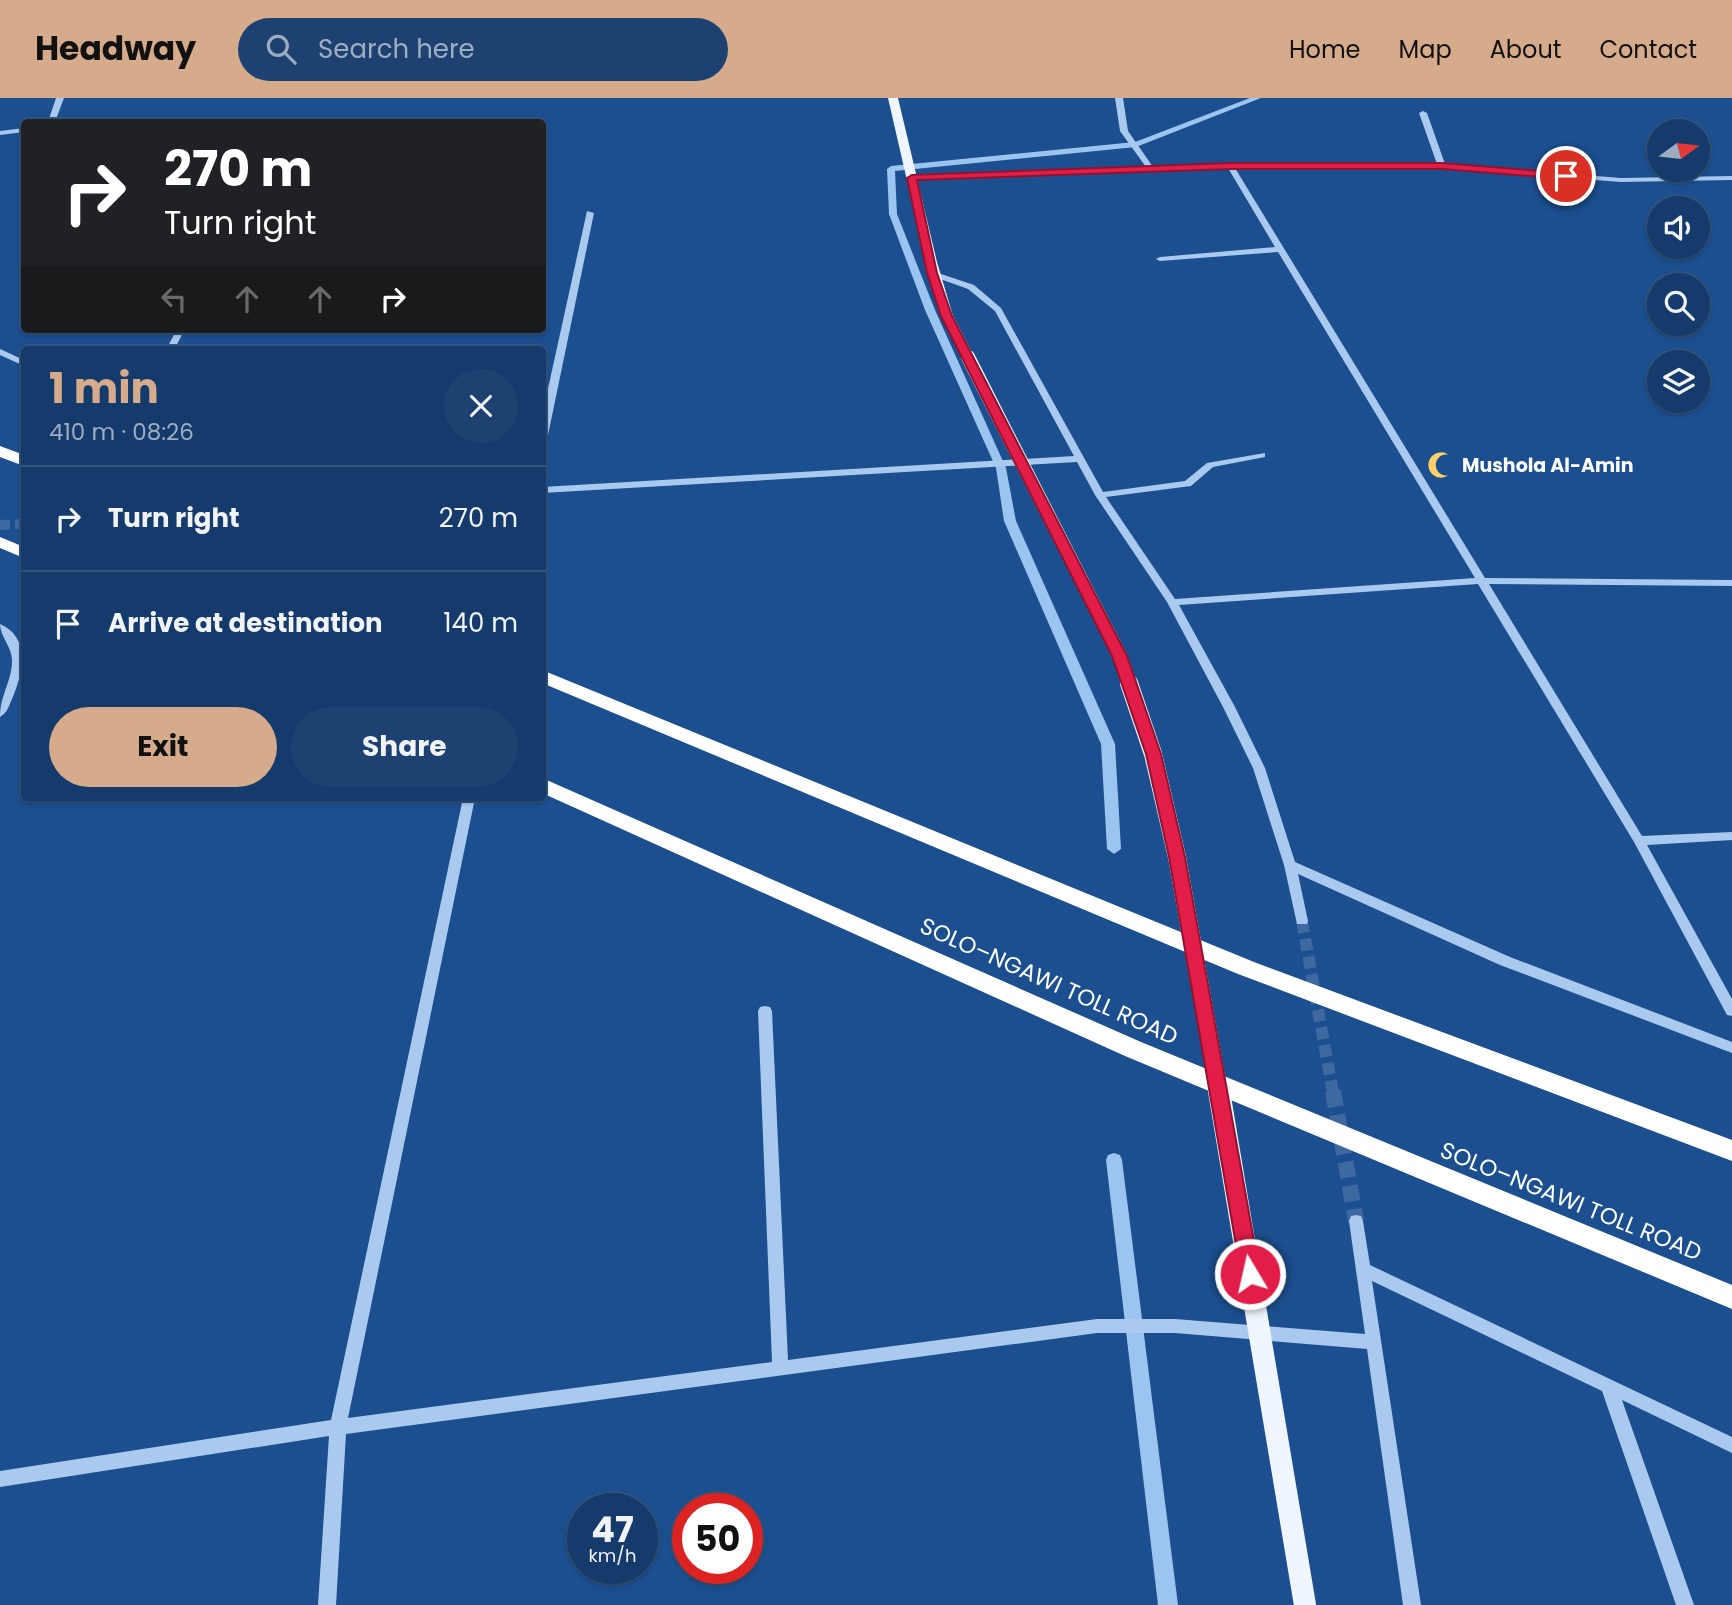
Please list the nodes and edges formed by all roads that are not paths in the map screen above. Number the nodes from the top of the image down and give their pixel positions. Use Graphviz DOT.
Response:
graph roads {
  1 [pos="60,98"];
  2 [pos="893,98"];
  3 [pos="1119,98"];
  4 [pos="1423,113"];
  5 [pos="52,119"];
  6 [pos="21,130"];
  7 [pos="0,132"];
  8 [pos="1230,166"];
  9 [pos="1442,166"];
  10 [pos="1152,170"];
  11 [pos="911,175"];
  12 [pos="1732,178"];
  13 [pos="590,213"];
  14 [pos="1282,249"];
  15 [pos="1160,259"];
  16 [pos="932,273"];
  17 [pos="0,352"];
  18 [pos="21,362"];
  19 [pos="546,421"];
  20 [pos="0,451"];
  21 [pos="1262,455"];
  22 [pos="1079,459"];
  23 [pos="21,460"];
  24 [pos="546,490"];
  25 [pos="1100,495"];
  26 [pos="0,542"];
  27 [pos="21,552"];
  28 [pos="1483,581"];
  29 [pos="1732,583"];
  30 [pos="1172,601"];
  31 [pos="0,627"];
  32 [pos="546,678"];
  33 [pos="0,713"];
  34 [pos="546,787"];
  35 [pos="468,801"];
  36 [pos="1732,836"];
  37 [pos="1639,841"];
  38 [pos="1290,865"];
  39 [pos="1302,921"];
  40 [pos="765,1011"];
  41 [pos="1732,1011"];
  42 [pos="1732,1048"];
  43 [pos="1732,1151"];
  44 [pos="1356,1221"];
  45 [pos="1363,1269"];
  46 [pos="1732,1297"];
  47 [pos="1373,1342"];
  48 [pos="780,1368"];
  49 [pos="1609,1387"];
  50 [pos="338,1427"];
  51 [pos="1732,1445"];
  52 [pos="0,1479"];
  53 [pos="327,1605"];
  54 [pos="1305,1605"];
  55 [pos="1412,1605"];
  56 [pos="1685,1605"];
  1 -- 5 [label="street"];
  2 -- 11 [label="main road"];
  3 -- 10 [label="street"];
  4 -- 9 [label="street"];
  6 -- 7 [label="street"];
  8 -- 9 [label="street"];
  8 -- 10 [label="street"];
  8 -- 14 [label="street"];
  9 -- 12 [label="street"];
  10 -- 11 [label="street"];
  11 -- 16 [label="main road"];
  13 -- 19 [label="street"];
  14 -- 15 [label="street"];
  14 -- 28 [label="street"];
  16 -- 22 [label="street"];
  16 -- 54 [label="main road, bridge"];
  17 -- 18 [label="street"];
  20 -- 23 [label="highway"];
  21 -- 25 [label="street"];
  22 -- 24 [label="street"];
  22 -- 25 [label="street"];
  25 -- 30 [label="street"];
  26 -- 27 [label="highway"];
  28 -- 29 [label="street"];
  28 -- 30 [label="street"];
  28 -- 37 [label="street"];
  30 -- 38 [label="street"];
  31 -- 33 [label="street"];
  32 -- 43 [label="highway"];
  34 -- 46 [label="highway, SOLO–NGAWI TOLL ROAD"];
  35 -- 50 [label="street"];
  36 -- 37 [label="street"];
  37 -- 41 [label="street"];
  38 -- 39 [label="street"];
  38 -- 42 [label="street"];
  40 -- 48 [label="street"];
  44 -- 45 [label="street"];
  45 -- 47 [label="street"];
  45 -- 49 [label="street"];
  47 -- 48 [label="street"];
  47 -- 55 [label="street"];
  48 -- 50 [label="street"];
  49 -- 51 [label="street"];
  49 -- 56 [label="street"];
  50 -- 52 [label="street"];
  50 -- 53 [label="street"];
}
